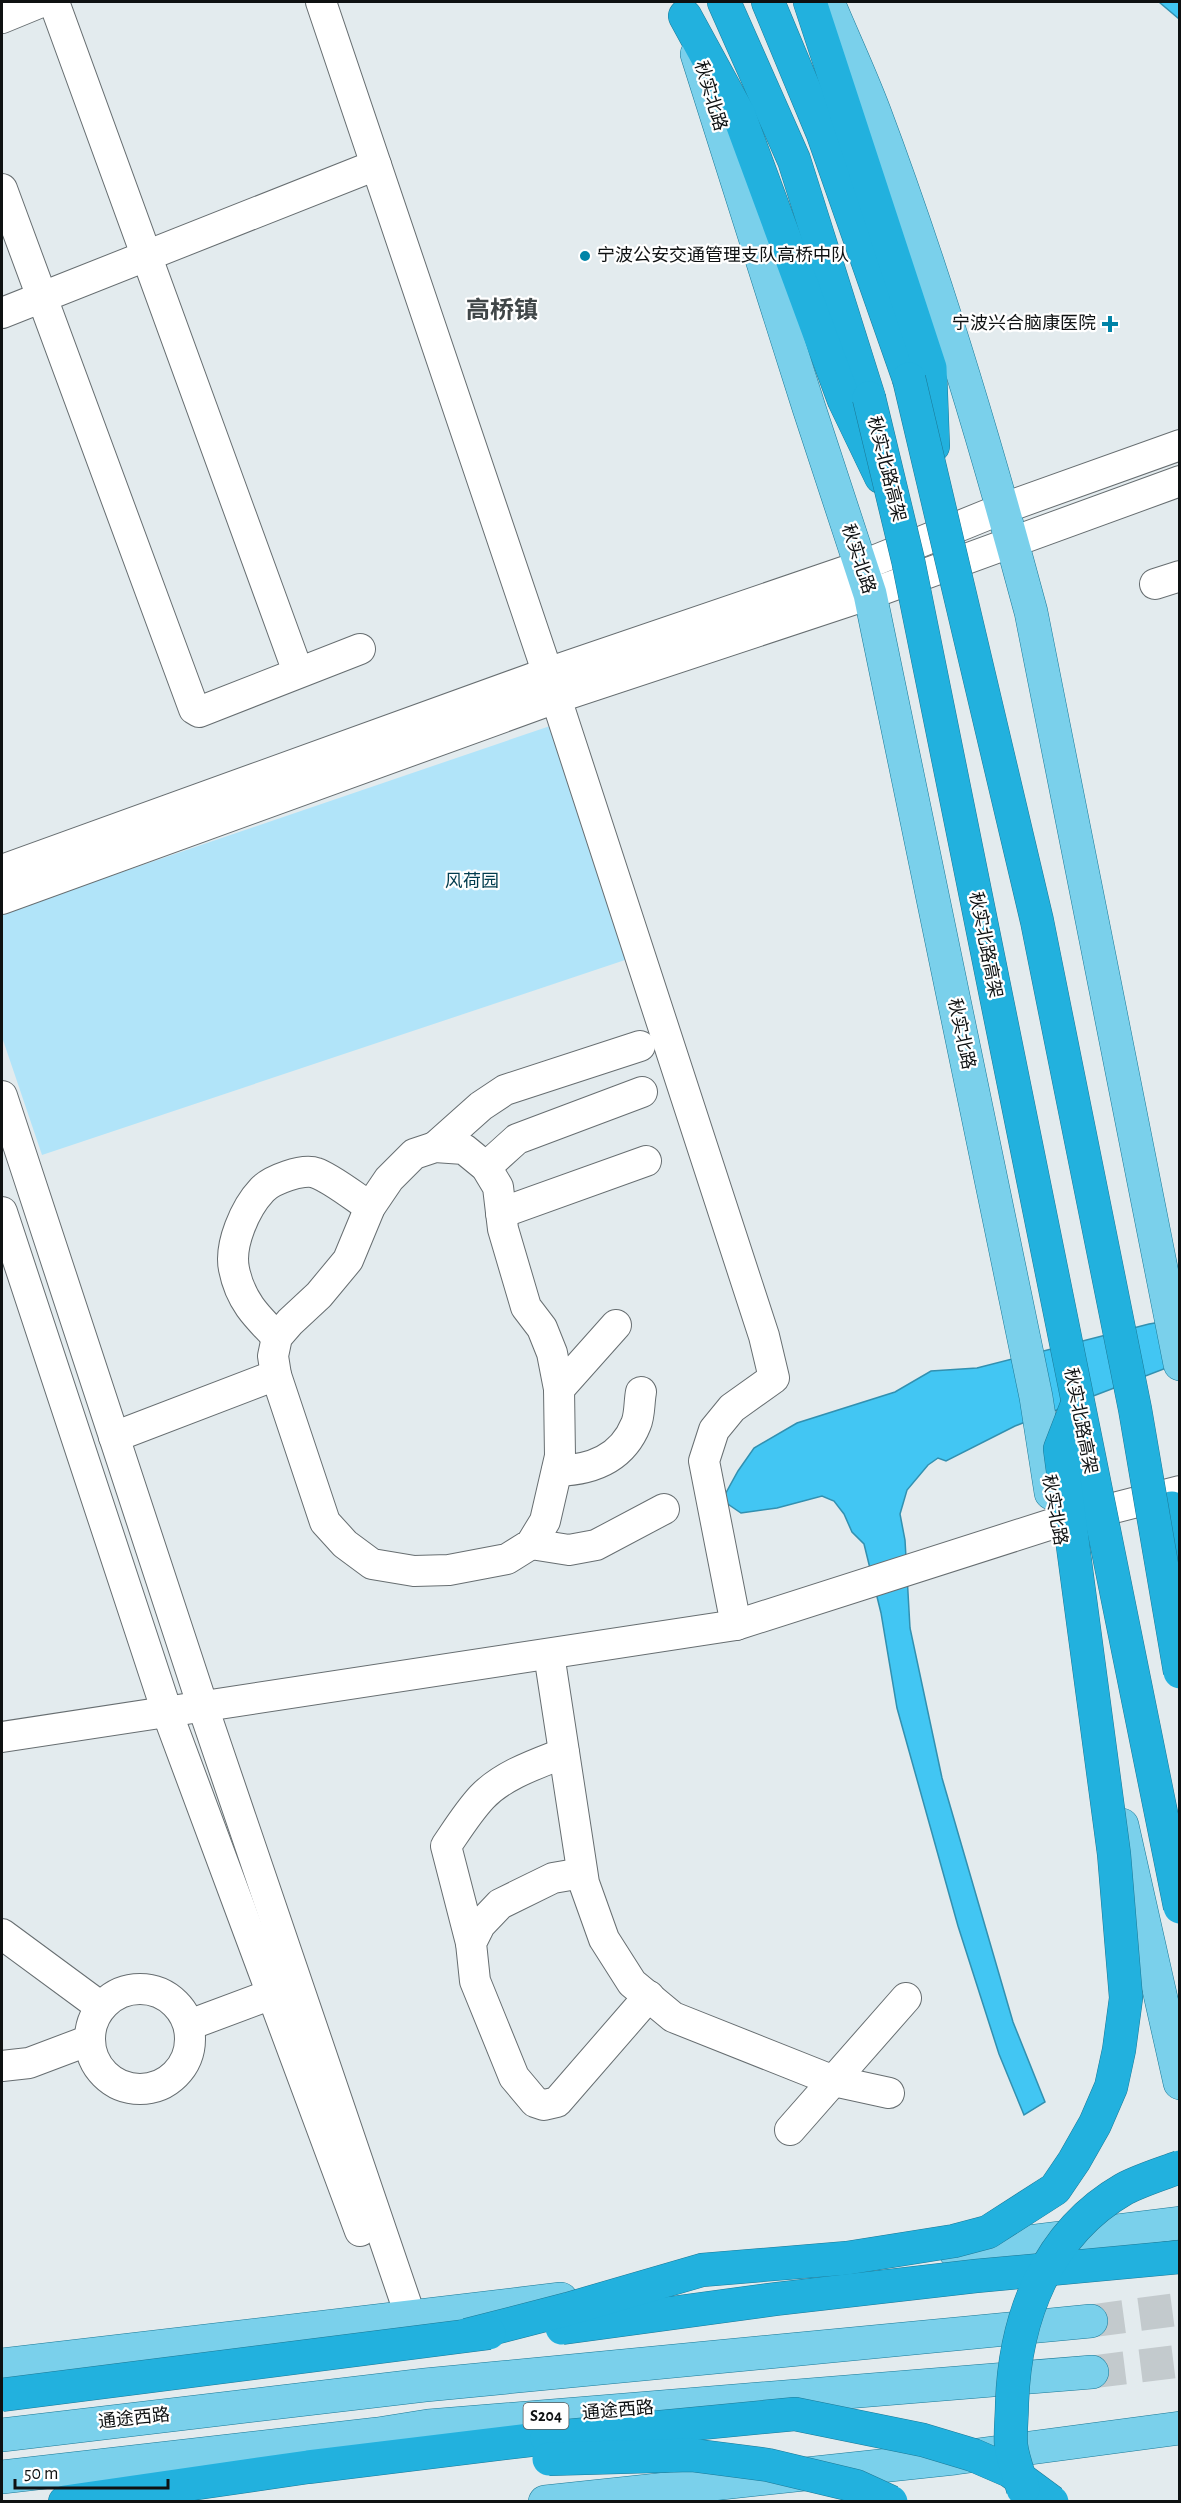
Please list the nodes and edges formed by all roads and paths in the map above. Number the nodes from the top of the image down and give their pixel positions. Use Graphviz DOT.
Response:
graph roads {
  1 [pos="41,2"];
  2 [pos="54,2"];
  3 [pos="321,2"];
  4 [pos="724,2"];
  5 [pos="768,2"];
  6 [pos="810,2"];
  7 [pos="828,2"];
  8 [pos="682,9"];
  9 [pos="2,18"];
  10 [pos="376,165"];
  11 [pos="2,189"];
  12 [pos="147,255"];
  13 [pos="43,297"];
  14 [pos="2,313"];
  15 [pos="1179,445"];
  16 [pos="1179,481"];
  17 [pos="936,490"];
  18 [pos="896,508"];
  19 [pos="1004,508"];
  20 [pos="1012,542"];
  21 [pos="866,580"];
  22 [pos="360,649"];
  23 [pos="298,672"];
  24 [pos="551,686"];
  25 [pos="2,870"];
  26 [pos="2,899"];
  27 [pos="640,1046"];
  28 [pos="642,1092"];
  29 [pos="2,1096"];
  30 [pos="435,1147"];
  31 [pos="646,1161"];
  32 [pos="486,1167"];
  33 [pos="370,1207"];
  34 [pos="2,1212"];
  35 [pos="501,1213"];
  36 [pos="616,1325"];
  37 [pos="277,1337"];
  38 [pos="1179,1364"];
  39 [pos="276,1375"];
  40 [pos="559,1389"];
  41 [pos="641,1392"];
  42 [pos="1077,1405"];
  43 [pos="1135,1409"];
  44 [pos="114,1437"];
  45 [pos="557,1471"];
  46 [pos="1179,1491"];
  47 [pos="664,1509"];
  48 [pos="1055,1523"];
  49 [pos="531,1544"];
  50 [pos="1179,1545"];
  51 [pos="736,1625"];
  52 [pos="549,1654"];
  53 [pos="1179,1672"];
  54 [pos="203,1707"];
  55 [pos="166,1712"];
  56 [pos="2,1737"];
  57 [pos="564,1753"];
  58 [pos="582,1873"];
  59 [pos="1179,1907"];
  60 [pos="2,1934"];
  61 [pos="471,1943"];
  62 [pos="272,1994"];
  63 [pos="648,1996"];
  64 [pos="906,1998"];
  65 [pos="101,2007"];
  66 [pos="189,2025"];
  67 [pos="90,2040"];
  68 [pos="2,2066"];
  69 [pos="834,2081"];
  70 [pos="1179,2083"];
  71 [pos="889,2093"];
  72 [pos="790,2130"];
  73 [pos="1179,2167"];
  74 [pos="1179,2223"];
  75 [pos="1179,2256"];
  76 [pos="402,2319"];
  77 [pos="1091,2321"];
  78 [pos="467,2334"];
  79 [pos="2,2365"];
  80 [pos="1092,2372"];
  81 [pos="2,2395"];
  82 [pos="1179,2428"];
  83 [pos="2,2435"];
  84 [pos="308,2468"];
  85 [pos="2,2477"];
  86 [pos="65,2502"];
  87 [pos="545,2502"];
  88 [pos="891,2502"];
  89 [pos="1029,2502"];
  90 [pos="1052,2502"];
  1 -- 9 [label="street"];
  2 -- 12 [label="street"];
  3 -- 10 [label="street"];
  4 -- 18 [label="highway, 秋实北路高架, bridge"];
  5 -- 17 [label="highway, bridge"];
  6 -- 17 [label="highway, bridge"];
  7 -- 19 [label="main road"];
  8 -- 18 [label="highway, bridge"];
  8 -- 21 [label="main road, 秋实北路"];
  10 -- 12 [label="street"];
  10 -- 24 [label="street"];
  11 -- 13 [label="street"];
  12 -- 13 [label="street"];
  12 -- 23 [label="street"];
  13 -- 14 [label="street"];
  13 -- 23 [label="street"];
  15 -- 19 [label="street"];
  16 -- 20 [label="street"];
  17 -- 43 [label="highway, bridge"];
  18 -- 42 [label="highway, 秋实北路高架, bridge"];
  19 -- 20 [label="main road"];
  19 -- 21 [label="street"];
  20 -- 21 [label="street"];
  20 -- 38 [label="main road"];
  21 -- 24 [label="street"];
  21 -- 48 [label="main road, 秋实北路"];
  22 -- 23 [label="street"];
  24 -- 25 [label="street"];
  24 -- 26 [label="street"];
  24 -- 51 [label="street"];
  27 -- 30 [label="street"];
  28 -- 32 [label="street"];
  29 -- 44 [label="street"];
  30 -- 32 [label="street"];
  30 -- 33 [label="street"];
  31 -- 35 [label="street"];
  32 -- 35 [label="street"];
  33 -- 37 [label="street"];
  33 -- 37 [label="street"];
  34 -- 55 [label="street"];
  35 -- 40 [label="street"];
  36 -- 40 [label="street"];
  37 -- 39 [label="street"];
  39 -- 44 [label="street"];
  39 -- 49 [label="street"];
  40 -- 45 [label="street"];
  41 -- 45 [label="street"];
  42 -- 59 [label="highway, 秋实北路高架, bridge"];
  42 -- 78 [label="highway, bridge"];
  43 -- 50 [label="highway"];
  43 -- 53 [label="highway, bridge"];
  44 -- 54 [label="street"];
  45 -- 49 [label="street"];
  46 -- 48 [label="street"];
  47 -- 49 [label="street"];
  48 -- 51 [label="street"];
  48 -- 70 [label="main road, 秋实北路"];
  51 -- 52 [label="street"];
  52 -- 54 [label="street"];
  52 -- 57 [label="street"];
  54 -- 55 [label="street"];
  54 -- 76 [label="street"];
  55 -- 56 [label="street"];
  55 -- 62 [label="street"];
  57 -- 58 [label="street"];
  57 -- 61 [label="street"];
  58 -- 61 [label="street"];
  58 -- 63 [label="street"];
  60 -- 65 [label="street"];
  61 -- 63 [label="street"];
  62 -- 66 [label="street"];
  62 -- 76 [label="street"];
  63 -- 69 [label="street"];
  64 -- 69 [label="street"];
  65 -- 66 [label="street"];
  65 -- 67 [label="street"];
  66 -- 67 [label="street"];
  67 -- 68 [label="street"];
  69 -- 71 [label="street"];
  69 -- 72 [label="street"];
  73 -- 89 [label="highway, bridge"];
  74 -- 76 [label="main road"];
  75 -- 78 [label="highway, bridge"];
  76 -- 79 [label="main road"];
  77 -- 83 [label="main road, 通途西路"];
  78 -- 81 [label="highway, bridge"];
  80 -- 85 [label="main road, 通途西路 / S204"];
  82 -- 87 [label="main road"];
  84 -- 86 [label="highway"];
  84 -- 88 [label="highway, bridge"];
  84 -- 90 [label="highway, bridge"];
}
